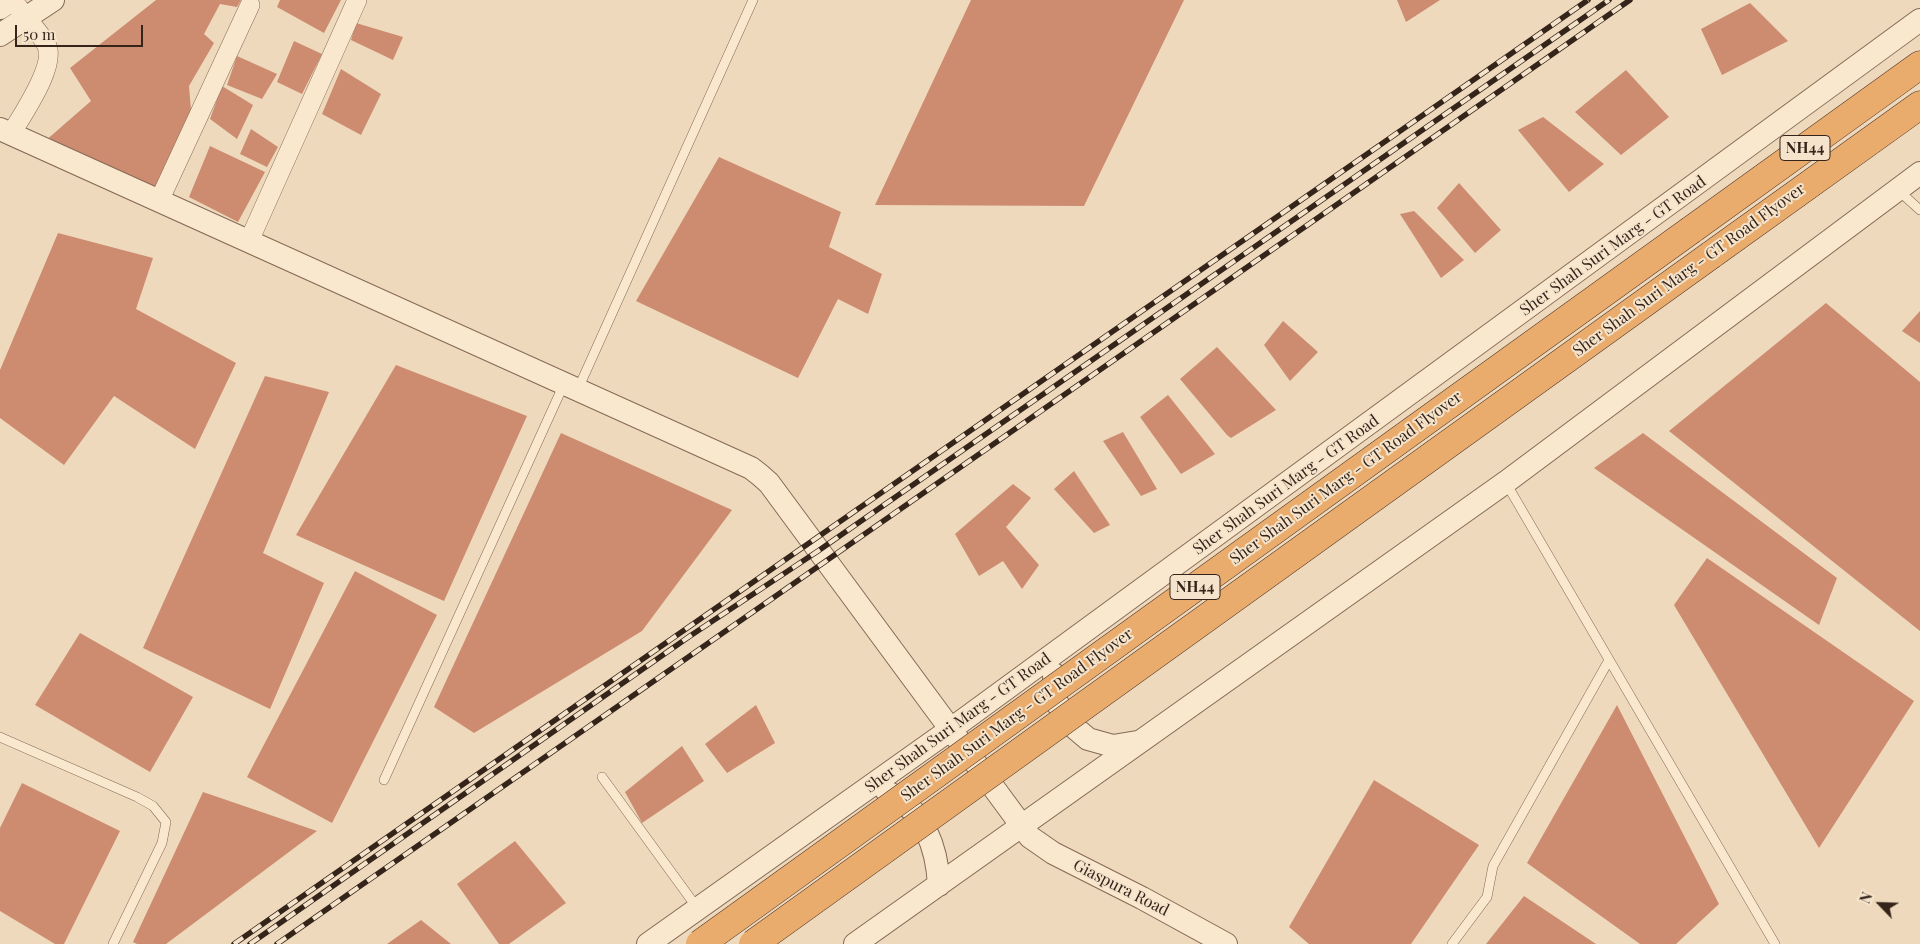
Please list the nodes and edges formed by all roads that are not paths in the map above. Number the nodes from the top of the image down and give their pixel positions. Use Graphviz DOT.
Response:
graph roads {
  1 [pos="12,0"];
  2 [pos="53,0"];
  3 [pos="357,0"];
  4 [pos="752,0"];
  5 [pos="250,5"];
  6 [pos="0,8"];
  7 [pos="26,18"];
  8 [pos="1920,20"];
  9 [pos="0,35"];
  10 [pos="1920,65"];
  11 [pos="1920,105"];
  12 [pos="5,132"];
  13 [pos="1920,173"];
  14 [pos="1897,189"];
  15 [pos="159,201"];
  16 [pos="1920,210"];
  17 [pos="249,241"];
  18 [pos="571,387"];
  19 [pos="1506,482"];
  20 [pos="1062,649"];
  21 [pos="1610,660"];
  22 [pos="951,729"];
  23 [pos="0,737"];
  24 [pos="1138,742"];
  25 [pos="602,777"];
  26 [pos="384,780"];
  27 [pos="873,785"];
  28 [pos="1022,827"];
  29 [pos="939,885"];
  30 [pos="698,909"];
  31 [pos="113,944"];
  32 [pos="648,944"];
  33 [pos="700,944"];
  34 [pos="753,944"];
  35 [pos="856,944"];
  36 [pos="1226,944"];
  37 [pos="1452,944"];
  38 [pos="1775,944"];
  1 -- 6 [label="street"];
  1 -- 7 [label="street"];
  2 -- 7 [label="street"];
  3 -- 17 [label="street"];
  4 -- 18 [label="lane"];
  5 -- 15 [label="street"];
  7 -- 9 [label="street"];
  7 -- 12 [label="street"];
  8 -- 20 [label="street, Sher Shah Suri Marg - GT Road"];
  10 -- 33 [label="highway, Sher Shah Suri Marg - GT Road Flyover / NH44, bridge"];
  11 -- 34 [label="highway, Sher Shah Suri Marg - GT Road Flyover / NH44, bridge"];
  12 -- 15 [label="street, Giaspura Road"];
  13 -- 14 [label="street"];
  14 -- 16 [label="lane"];
  14 -- 19 [label="street"];
  15 -- 17 [label="street, Giaspura Road"];
  17 -- 18 [label="street, Giaspura Road"];
  18 -- 22 [label="street, Giaspura Road"];
  18 -- 26 [label="lane"];
  19 -- 21 [label="lane"];
  19 -- 24 [label="street"];
  20 -- 22 [label="street, Sher Shah Suri Marg - GT Road"];
  20 -- 24 [label="street"];
  21 -- 37 [label="lane"];
  21 -- 38 [label="lane"];
  22 -- 27 [label="street, Sher Shah Suri Marg - GT Road"];
  22 -- 28 [label="street, Giaspura Road"];
  23 -- 31 [label="lane"];
  24 -- 28 [label="street"];
  25 -- 30 [label="lane"];
  27 -- 29 [label="street"];
  27 -- 30 [label="street, Sher Shah Suri Marg - GT Road"];
  28 -- 29 [label="street"];
  28 -- 36 [label="street, Giaspura Road"];
  29 -- 35 [label="street"];
  30 -- 32 [label="street, Sher Shah Suri Marg - GT Road"];
}
